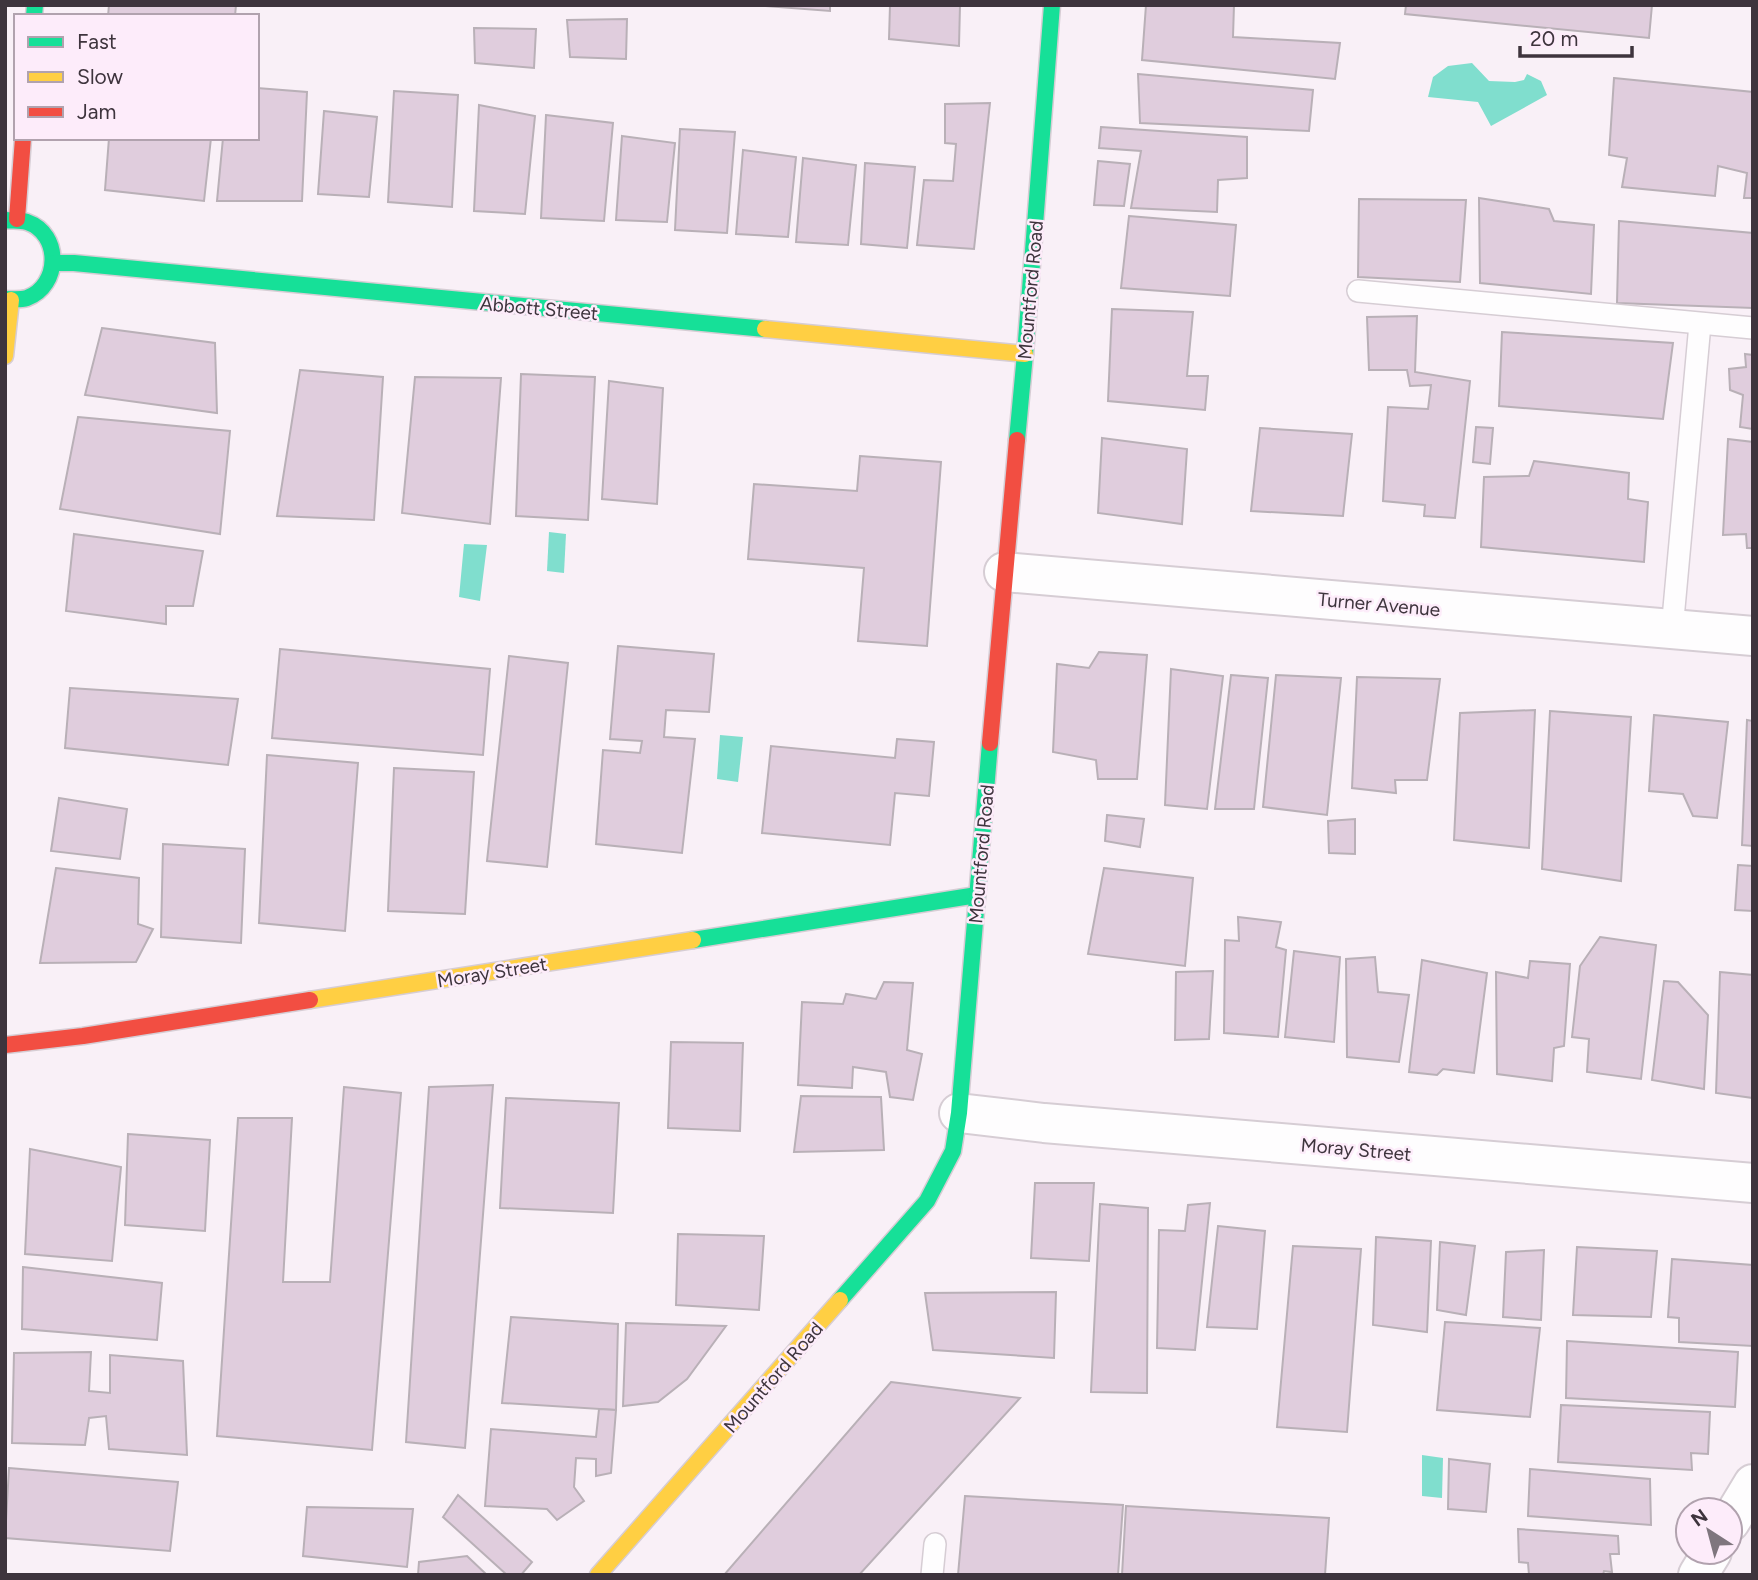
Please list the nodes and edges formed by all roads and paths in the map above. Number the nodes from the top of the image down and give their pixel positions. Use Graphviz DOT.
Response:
graph roads {
  1 [pos="1052,5"];
  2 [pos="23,140"];
  3 [pos="11,220"];
  4 [pos="54,263"];
  5 [pos="1358,291"];
  6 [pos="8,300"];
  7 [pos="1700,324"];
  8 [pos="1753,328"];
  9 [pos="1024,354"];
  10 [pos="5,356"];
  11 [pos="1004,572"];
  12 [pos="1672,630"];
  13 [pos="1753,636"];
  14 [pos="977,895"];
  15 [pos="5,1045"];
  16 [pos="959,1113"];
  17 [pos="1753,1183"];
  18 [pos="935,1544"];
  19 [pos="598,1575"];
  20 [pos="932,1575"];
  1 -- 9 [label="street, Mountford Road"];
  2 -- 3 [label="street"];
  3 -- 4 [label="street"];
  4 -- 6 [label="street"];
  4 -- 9 [label="street, Abbott Street"];
  5 -- 7 [label="lane"];
  6 -- 10 [label="street"];
  7 -- 8 [label="lane"];
  7 -- 12 [label="lane"];
  9 -- 11 [label="street, Mountford Road"];
  11 -- 12 [label="street, Turner Avenue"];
  11 -- 14 [label="street, Mountford Road"];
  12 -- 13 [label="street, Turner Avenue"];
  14 -- 15 [label="street, Moray Street"];
  14 -- 16 [label="street, Mountford Road"];
  16 -- 17 [label="street, Moray Street"];
  16 -- 19 [label="street, Mountford Road"];
  18 -- 20 [label="lane"];
}
